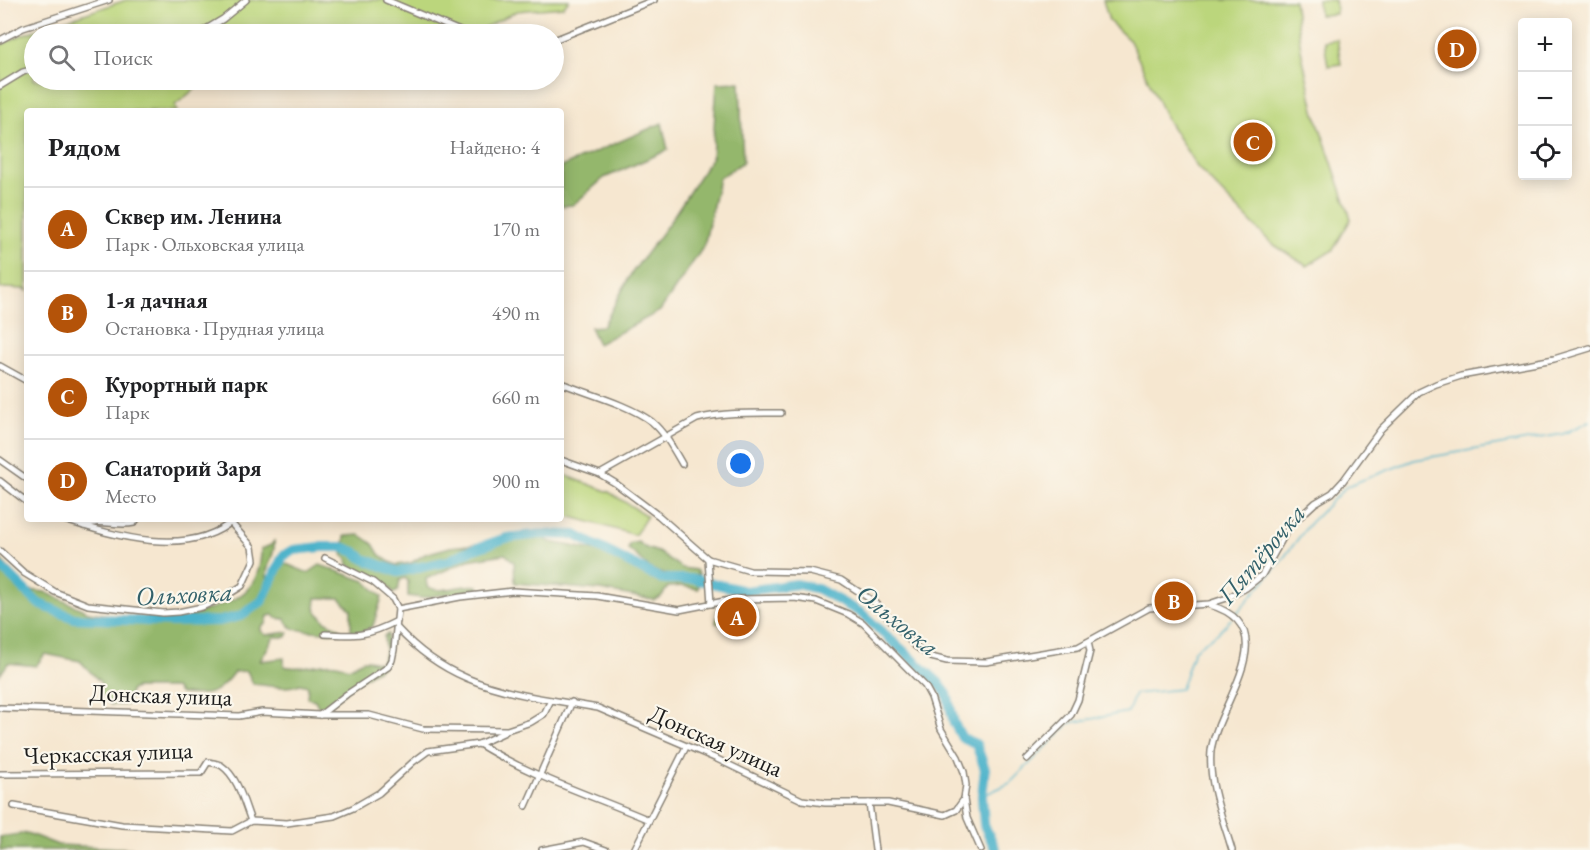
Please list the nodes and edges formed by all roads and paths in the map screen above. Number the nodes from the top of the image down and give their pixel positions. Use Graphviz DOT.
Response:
graph roads {
  1 [pos="109,0"];
  2 [pos="246,0"];
  3 [pos="386,0"];
  4 [pos="654,0"];
  5 [pos="35,24"];
  6 [pos="215,24"];
  7 [pos="443,24"];
  8 [pos="24,28"];
  9 [pos="564,36"];
  10 [pos="0,40"];
  11 [pos="24,72"];
  12 [pos="0,86"];
  13 [pos="1590,348"];
  14 [pos="0,366"];
  15 [pos="24,379"];
  16 [pos="564,384"];
  17 [pos="781,413"];
  18 [pos="664,436"];
  19 [pos="0,460"];
  20 [pos="564,461"];
  21 [pos="682,464"];
  22 [pos="600,474"];
  23 [pos="24,477"];
  24 [pos="0,481"];
  25 [pos="24,500"];
  26 [pos="71,522"];
  27 [pos="135,522"];
  28 [pos="231,522"];
  29 [pos="234,522"];
  30 [pos="84,526"];
  31 [pos="0,551"];
  32 [pos="325,558"];
  33 [pos="708,559"];
  34 [pos="711,604"];
  35 [pos="1209,604"];
  36 [pos="399,609"];
  37 [pos="397,621"];
  38 [pos="397,628"];
  39 [pos="325,634"];
  40 [pos="1088,642"];
  41 [pos="551,700"];
  42 [pos="572,702"];
  43 [pos="0,708"];
  44 [pos="320,715"];
  45 [pos="507,730"];
  46 [pos="479,744"];
  47 [pos="686,747"];
  48 [pos="1027,759"];
  49 [pos="0,774"];
  50 [pos="540,775"];
  51 [pos="964,799"];
  52 [pos="868,802"];
  53 [pos="14,806"];
  54 [pos="526,806"];
  55 [pos="649,820"];
  56 [pos="251,821"];
  57 [pos="542,850"];
  58 [pos="606,850"];
  59 [pos="634,850"];
  60 [pos="875,850"];
  61 [pos="981,850"];
  62 [pos="1232,850"];
  1 -- 5 [label="street"];
  2 -- 6 [label="street"];
  3 -- 7 [label="street"];
  4 -- 9 [label="street"];
  8 -- 10 [label="street"];
  11 -- 12 [label="street"];
  13 -- 35 [label="street"];
  14 -- 15 [label="street"];
  16 -- 18 [label="street"];
  17 -- 18 [label="street"];
  18 -- 21 [label="street"];
  18 -- 22 [label="street"];
  19 -- 23 [label="street"];
  20 -- 22 [label="street"];
  22 -- 33 [label="street"];
  24 -- 25 [label="street"];
  26 -- 30 [label="street"];
  27 -- 30 [label="street"];
  28 -- 30 [label="street"];
  29 -- 31 [label="street"];
  32 -- 36 [label="street"];
  33 -- 34 [label="street"];
  33 -- 40 [label="street"];
  34 -- 36 [label="street"];
  34 -- 51 [label="street"];
  35 -- 40 [label="street"];
  35 -- 62 [label="street"];
  36 -- 37 [label="street"];
  37 -- 38 [label="street"];
  37 -- 39 [label="street"];
  38 -- 41 [label="street, Донская улица"];
  38 -- 44 [label="street"];
  40 -- 48 [label="street"];
  41 -- 42 [label="street, Донская улица"];
  41 -- 45 [label="street, Донская улица"];
  42 -- 47 [label="street, Донская улица"];
  42 -- 50 [label="street"];
  43 -- 44 [label="street, Донская улица"];
  44 -- 45 [label="street, Донская улица"];
  45 -- 46 [label="street"];
  46 -- 50 [label="street"];
  46 -- 56 [label="street"];
  47 -- 52 [label="street, Донская улица"];
  47 -- 55 [label="street"];
  49 -- 56 [label="street, Черкасская улица"];
  50 -- 54 [label="street"];
  50 -- 55 [label="street"];
  51 -- 52 [label="street, Донская улица"];
  51 -- 61 [label="street"];
  52 -- 60 [label="street"];
  53 -- 56 [label="street"];
  55 -- 59 [label="street"];
  57 -- 58 [label="street"];
}
